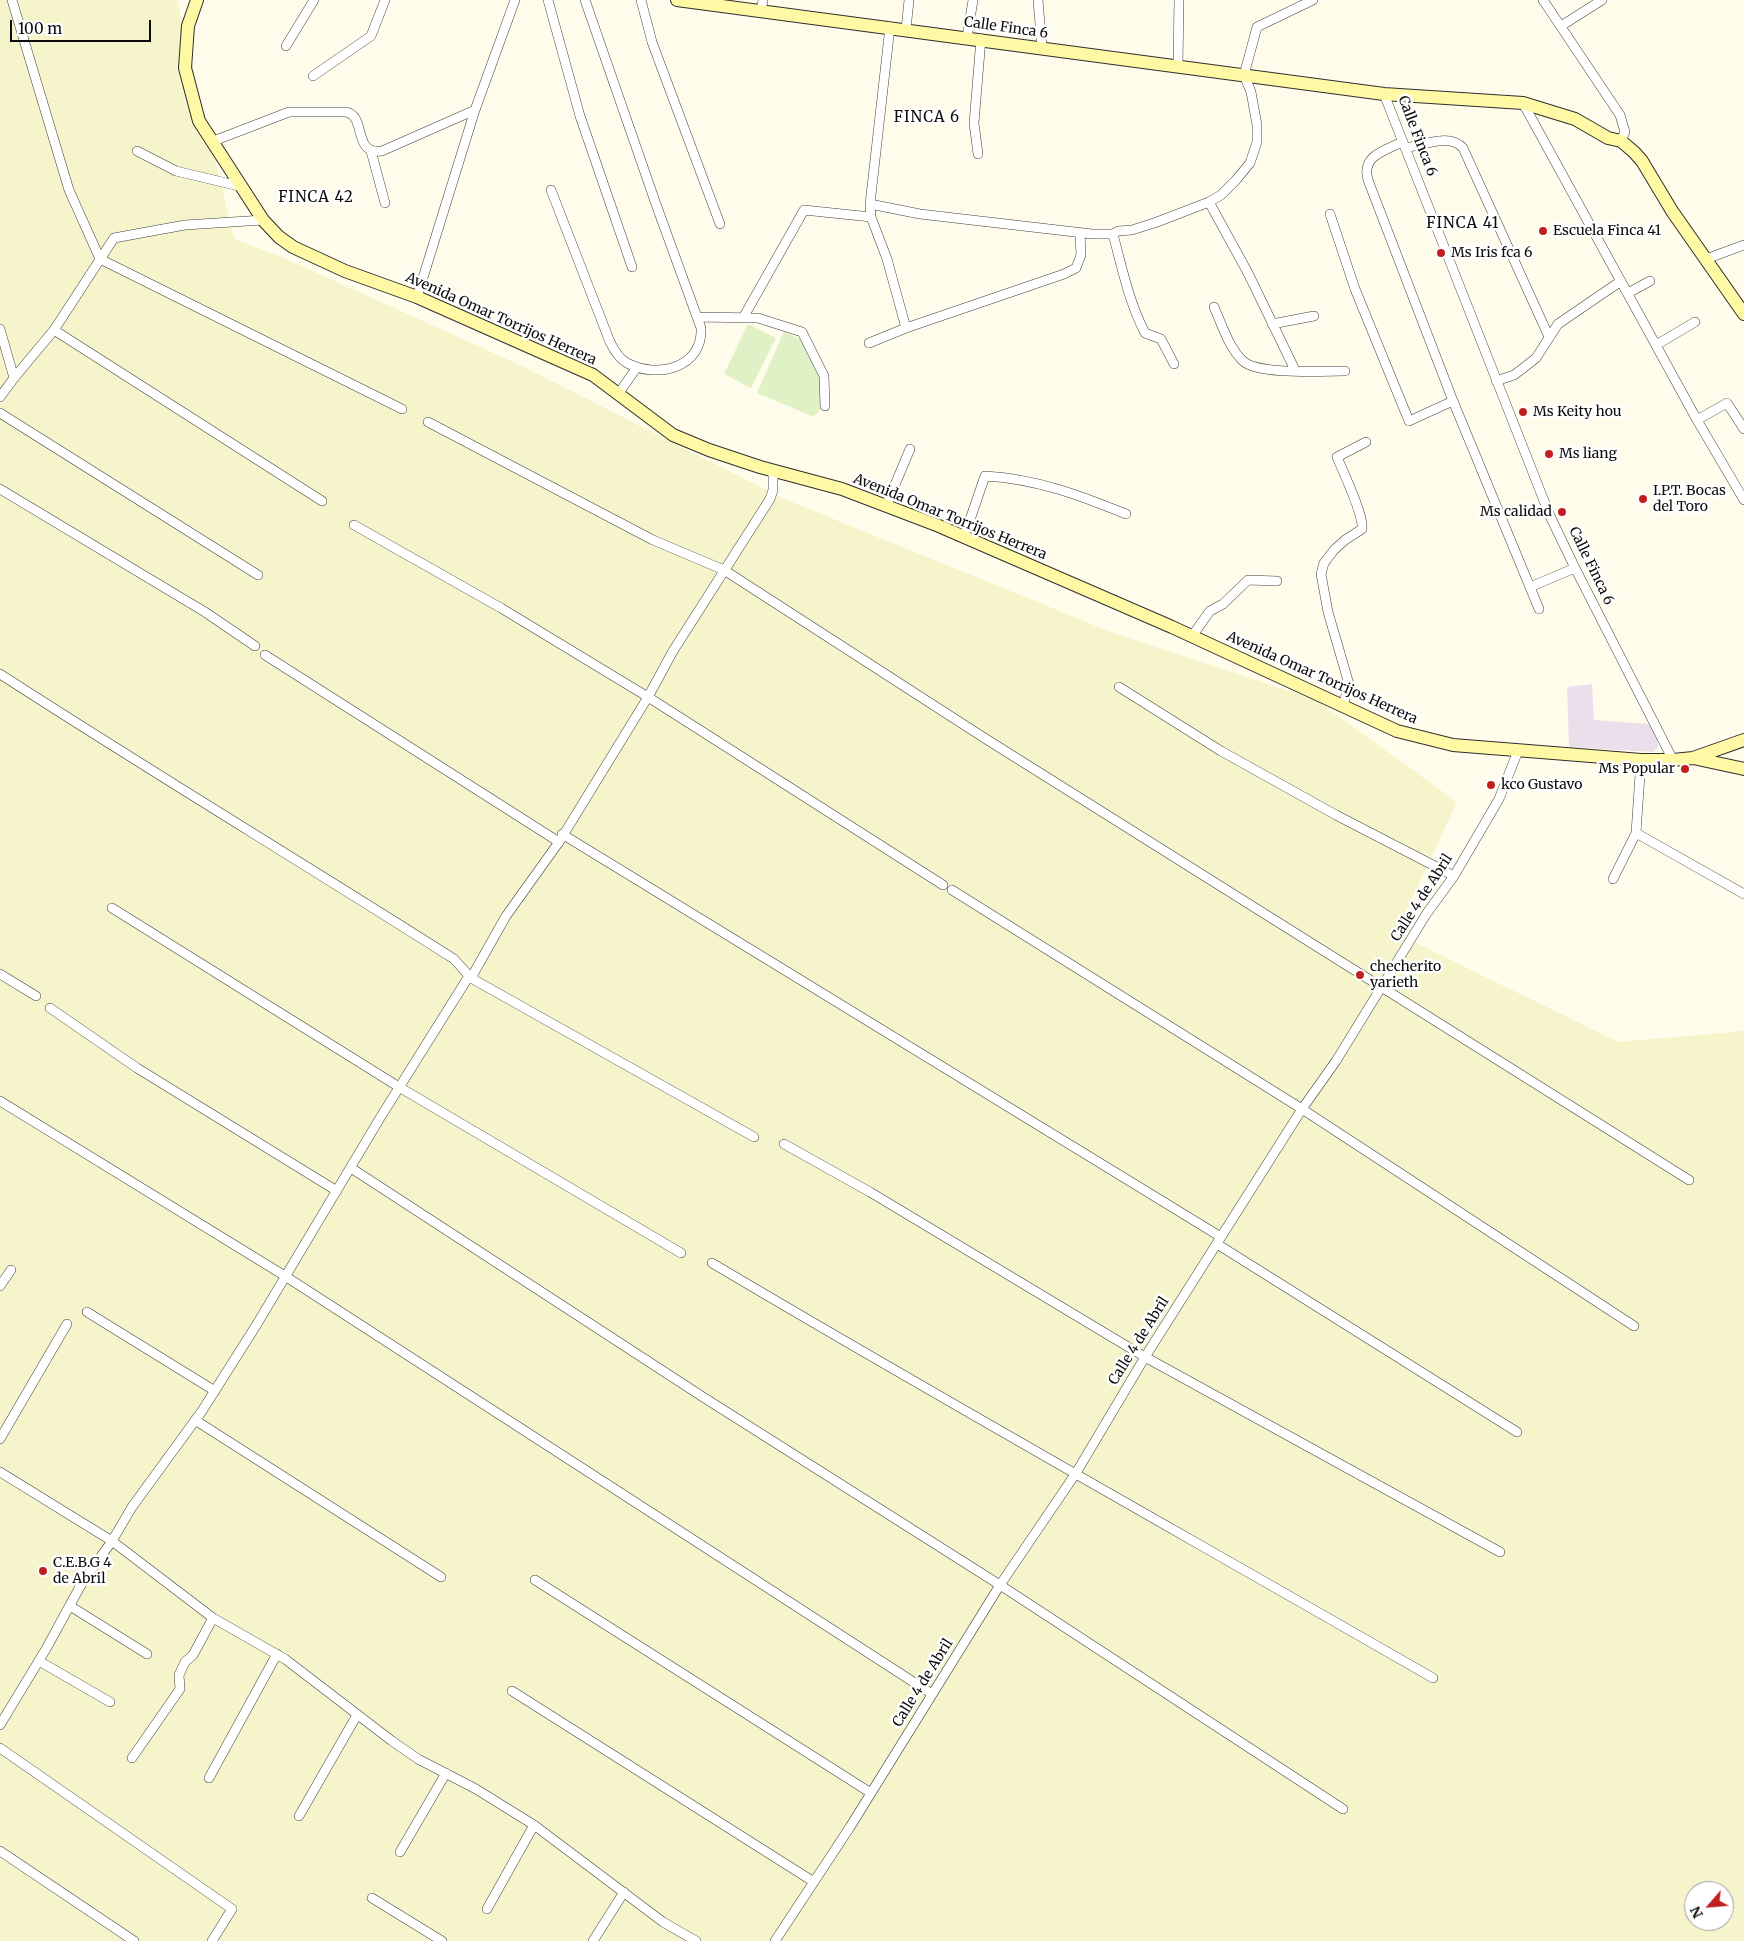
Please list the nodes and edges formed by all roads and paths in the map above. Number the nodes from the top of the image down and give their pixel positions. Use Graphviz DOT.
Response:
graph roads {
  1 [pos="12,0"];
  2 [pos="198,0"];
  3 [pos="314,0"];
  4 [pos="385,0"];
  5 [pos="515,0"];
  6 [pos="548,0"];
  7 [pos="585,0"];
  8 [pos="640,0"];
  9 [pos="676,0"];
  10 [pos="909,0"];
  11 [pos="973,0"];
  12 [pos="1038,0"];
  13 [pos="1179,0"];
  14 [pos="1313,0"];
  15 [pos="1544,0"];
  16 [pos="1602,0"];
  17 [pos="694,1"];
  18 [pos="762,6"];
  19 [pos="1561,26"];
  20 [pos="890,27"];
  21 [pos="906,30"];
  22 [pos="967,38"];
  23 [pos="981,39"];
  24 [pos="286,46"];
  25 [pos="1042,48"];
  26 [pos="1178,65"];
  27 [pos="1244,75"];
  28 [pos="313,76"];
  29 [pos="1384,94"];
  30 [pos="1523,103"];
  31 [pos="475,110"];
  32 [pos="1621,141"];
  33 [pos="211,142"];
  34 [pos="1403,145"];
  35 [pos="137,151"];
  36 [pos="371,151"];
  37 [pos="978,154"];
  38 [pos="239,186"];
  39 [pos="551,190"];
  40 [pos="1209,202"];
  41 [pos="385,203"];
  42 [pos="870,204"];
  43 [pos="1330,214"];
  44 [pos="871,217"];
  45 [pos="263,220"];
  46 [pos="720,224"];
  47 [pos="1080,233"];
  48 [pos="1113,234"];
  49 [pos="1744,245"];
  50 [pos="100,259"];
  51 [pos="1706,259"];
  52 [pos="632,267"];
  53 [pos="1622,281"];
  54 [pos="1650,281"];
  55 [pos="1628,293"];
  56 [pos="418,297"];
  57 [pos="1214,307"];
  58 [pos="1744,314"];
  59 [pos="1314,316"];
  60 [pos="698,317"];
  61 [pos="743,318"];
  62 [pos="1695,322"];
  63 [pos="1272,324"];
  64 [pos="906,328"];
  65 [pos="0,329"];
  66 [pos="54,330"];
  67 [pos="1548,337"];
  68 [pos="869,343"];
  69 [pos="1656,345"];
  70 [pos="1174,364"];
  71 [pos="637,367"];
  72 [pos="1295,370"];
  73 [pos="1345,371"];
  74 [pos="14,378"];
  75 [pos="1496,381"];
  76 [pos="619,393"];
  77 [pos="0,397"];
  78 [pos="1453,401"];
  79 [pos="825,406"];
  80 [pos="402,409"];
  81 [pos="0,413"];
  82 [pos="1696,420"];
  83 [pos="428,422"];
  84 [pos="1744,429"];
  85 [pos="1366,442"];
  86 [pos="910,449"];
  87 [pos="773,470"];
  88 [pos="0,489"];
  89 [pos="1744,500"];
  90 [pos="322,501"];
  91 [pos="886,506"];
  92 [pos="1126,514"];
  93 [pos="354,525"];
  94 [pos="964,537"];
  95 [pos="1575,568"];
  96 [pos="724,570"];
  97 [pos="258,575"];
  98 [pos="1278,581"];
  99 [pos="1530,587"];
  100 [pos="1539,609"];
  101 [pos="1192,636"];
  102 [pos="255,646"];
  103 [pos="265,656"];
  104 [pos="0,674"];
  105 [pos="1120,687"];
  106 [pos="648,697"];
  107 [pos="1343,706"];
  108 [pos="1744,740"];
  109 [pos="1518,750"];
  110 [pos="1693,758"];
  111 [pos="1641,760"];
  112 [pos="1673,760"];
  113 [pos="1744,769"];
  114 [pos="1636,833"];
  115 [pos="560,838"];
  116 [pos="1454,876"];
  117 [pos="1613,879"];
  118 [pos="943,885"];
  119 [pos="952,890"];
  120 [pos="1744,894"];
  121 [pos="112,908"];
  122 [pos="0,974"];
  123 [pos="471,978"];
  124 [pos="1380,987"];
  125 [pos="36,996"];
  126 [pos="50,1008"];
  127 [pos="399,1087"];
  128 [pos="0,1101"];
  129 [pos="1302,1109"];
  130 [pos="754,1137"];
  131 [pos="784,1144"];
  132 [pos="350,1168"];
  133 [pos="1689,1180"];
  134 [pos="338,1191"];
  135 [pos="1219,1241"];
  136 [pos="681,1253"];
  137 [pos="712,1264"];
  138 [pos="11,1270"];
  139 [pos="285,1276"];
  140 [pos="0,1286"];
  141 [pos="87,1312"];
  142 [pos="67,1324"];
  143 [pos="1634,1326"];
  144 [pos="1145,1356"];
  145 [pos="215,1391"];
  146 [pos="195,1420"];
  147 [pos="1517,1432"];
  148 [pos="0,1439"];
  149 [pos="0,1472"];
  150 [pos="1076,1473"];
  151 [pos="112,1541"];
  152 [pos="1500,1552"];
  153 [pos="441,1577"];
  154 [pos="535,1580"];
  155 [pos="1000,1585"];
  156 [pos="70,1606"];
  157 [pos="213,1618"];
  158 [pos="147,1654"];
  159 [pos="277,1654"];
  160 [pos="39,1661"];
  161 [pos="1433,1678"];
  162 [pos="512,1691"];
  163 [pos="932,1694"];
  164 [pos="110,1702"];
  165 [pos="357,1715"];
  166 [pos="0,1725"];
  167 [pos="0,1748"];
  168 [pos="132,1758"];
  169 [pos="446,1773"];
  170 [pos="209,1778"];
  171 [pos="871,1793"];
  172 [pos="1343,1809"];
  173 [pos="299,1816"];
  174 [pos="534,1825"];
  175 [pos="0,1851"];
  176 [pos="400,1852"];
  177 [pos="814,1882"];
  178 [pos="624,1892"];
  179 [pos="372,1898"];
  180 [pos="487,1909"];
  181 [pos="134,1941"];
  182 [pos="212,1941"];
  183 [pos="442,1941"];
  184 [pos="593,1941"];
  185 [pos="696,1941"];
  186 [pos="775,1941"];
  1 -- 50 [label="street"];
  2 -- 33 [label="street, Avenida Omar Torrijos Herrera"];
  3 -- 24 [label="street"];
  4 -- 28 [label="street"];
  5 -- 31 [label="street"];
  6 -- 52 [label="street"];
  7 -- 60 [label="street"];
  8 -- 46 [label="street"];
  9 -- 17 [label="street, Calle Finca 6"];
  10 -- 21 [label="street"];
  11 -- 22 [label="street"];
  12 -- 25 [label="street"];
  13 -- 26 [label="street"];
  14 -- 27 [label="street"];
  15 -- 19 [label="street"];
  16 -- 19 [label="street"];
  17 -- 18 [label="street, Calle Finca 6"];
  18 -- 20 [label="street, Calle Finca 6"];
  19 -- 32 [label="street"];
  20 -- 21 [label="street, Calle Finca 6"];
  20 -- 42 [label="street"];
  21 -- 22 [label="street, Calle Finca 6"];
  22 -- 23 [label="street, Calle Finca 6"];
  23 -- 25 [label="street, Calle Finca 6"];
  23 -- 37 [label="street"];
  25 -- 26 [label="street, Calle Finca 6"];
  26 -- 27 [label="street, Calle Finca 6"];
  27 -- 29 [label="street, Calle Finca 6"];
  27 -- 40 [label="street"];
  29 -- 30 [label="street"];
  29 -- 34 [label="street, Calle Finca 6"];
  30 -- 32 [label="street"];
  30 -- 53 [label="street"];
  31 -- 36 [label="street"];
  31 -- 56 [label="street"];
  32 -- 51 [label="street"];
  33 -- 36 [label="street"];
  33 -- 38 [label="street, Avenida Omar Torrijos Herrera"];
  34 -- 67 [label="street"];
  34 -- 75 [label="street, Calle Finca 6"];
  34 -- 78 [label="street"];
  35 -- 38 [label="street"];
  36 -- 41 [label="street"];
  38 -- 45 [label="street, Avenida Omar Torrijos Herrera"];
  39 -- 71 [label="street"];
  40 -- 48 [label="street"];
  40 -- 63 [label="street"];
  42 -- 44 [label="street"];
  42 -- 47 [label="street"];
  43 -- 78 [label="street"];
  44 -- 61 [label="street"];
  44 -- 64 [label="street"];
  45 -- 50 [label="street"];
  45 -- 56 [label="street, Avenida Omar Torrijos Herrera"];
  47 -- 48 [label="street"];
  47 -- 64 [label="street"];
  48 -- 70 [label="street"];
  49 -- 51 [label="street"];
  50 -- 66 [label="street"];
  50 -- 80 [label="street"];
  51 -- 58 [label="street"];
  53 -- 55 [label="street"];
  53 -- 67 [label="street"];
  54 -- 55 [label="street"];
  55 -- 69 [label="street"];
  56 -- 76 [label="street, Avenida Omar Torrijos Herrera"];
  57 -- 72 [label="street"];
  59 -- 63 [label="street"];
  60 -- 61 [label="street"];
  60 -- 71 [label="street"];
  61 -- 79 [label="street"];
  62 -- 69 [label="street"];
  63 -- 72 [label="street"];
  64 -- 68 [label="street"];
  65 -- 74 [label="street"];
  66 -- 74 [label="street"];
  66 -- 90 [label="street"];
  67 -- 75 [label="street"];
  69 -- 82 [label="street"];
  71 -- 76 [label="street"];
  72 -- 73 [label="street"];
  74 -- 77 [label="street"];
  75 -- 95 [label="street, Calle Finca 6"];
  76 -- 87 [label="street, Avenida Omar Torrijos Herrera"];
  78 -- 99 [label="street"];
  81 -- 97 [label="street"];
  82 -- 84 [label="street"];
  82 -- 89 [label="street"];
  83 -- 96 [label="street"];
  85 -- 107 [label="street"];
  86 -- 91 [label="street"];
  87 -- 91 [label="street, Avenida Omar Torrijos Herrera"];
  87 -- 96 [label="street"];
  88 -- 102 [label="street"];
  91 -- 94 [label="street, Avenida Omar Torrijos Herrera"];
  92 -- 94 [label="street"];
  93 -- 106 [label="street"];
  94 -- 101 [label="street, Avenida Omar Torrijos Herrera"];
  95 -- 99 [label="street"];
  95 -- 112 [label="street, Calle Finca 6"];
  96 -- 106 [label="street"];
  96 -- 124 [label="street"];
  98 -- 101 [label="street"];
  99 -- 100 [label="street"];
  101 -- 107 [label="street, Avenida Omar Torrijos Herrera"];
  103 -- 115 [label="street"];
  104 -- 123 [label="street"];
  105 -- 116 [label="street"];
  106 -- 115 [label="street"];
  106 -- 118 [label="street"];
  107 -- 109 [label="street, Avenida Omar Torrijos Herrera"];
  108 -- 110 [label="street, Avenida Omar Torrijos Herrera"];
  109 -- 111 [label="street, Avenida Omar Torrijos Herrera"];
  109 -- 116 [label="street, Calle 4 de Abril"];
  110 -- 112 [label="street, Avenida Omar Torrijos Herrera"];
  110 -- 113 [label="street"];
  111 -- 112 [label="street, Avenida Omar Torrijos Herrera"];
  111 -- 114 [label="street"];
  114 -- 117 [label="street"];
  114 -- 120 [label="street"];
  115 -- 123 [label="street"];
  115 -- 135 [label="street"];
  116 -- 124 [label="street, Calle 4 de Abril"];
  119 -- 129 [label="street"];
  121 -- 127 [label="street"];
  122 -- 125 [label="street"];
  123 -- 127 [label="street"];
  123 -- 130 [label="street"];
  124 -- 129 [label="street, Calle 4 de Abril"];
  124 -- 133 [label="street"];
  126 -- 134 [label="street"];
  127 -- 132 [label="street"];
  127 -- 136 [label="street"];
  128 -- 139 [label="street"];
  129 -- 135 [label="street, Calle 4 de Abril"];
  129 -- 143 [label="street"];
  131 -- 144 [label="street"];
  132 -- 134 [label="street"];
  132 -- 155 [label="street"];
  134 -- 139 [label="street"];
  135 -- 144 [label="street, Calle 4 de Abril"];
  135 -- 147 [label="street"];
  137 -- 150 [label="street"];
  138 -- 140 [label="street"];
  139 -- 145 [label="street"];
  139 -- 163 [label="street"];
  141 -- 145 [label="street"];
  142 -- 148 [label="street"];
  144 -- 150 [label="street, Calle 4 de Abril"];
  144 -- 152 [label="street"];
  145 -- 146 [label="street"];
  146 -- 151 [label="street"];
  146 -- 153 [label="street"];
  149 -- 151 [label="street"];
  150 -- 155 [label="street, Calle 4 de Abril"];
  150 -- 161 [label="street"];
  151 -- 156 [label="street"];
  151 -- 157 [label="street"];
  154 -- 171 [label="street"];
  155 -- 163 [label="street, Calle 4 de Abril"];
  155 -- 172 [label="street"];
  156 -- 158 [label="street"];
  156 -- 160 [label="street"];
  157 -- 159 [label="street"];
  157 -- 168 [label="street"];
  159 -- 165 [label="street"];
  159 -- 170 [label="street"];
  160 -- 164 [label="street"];
  160 -- 166 [label="street"];
  162 -- 177 [label="street"];
  163 -- 171 [label="street, Calle 4 de Abril"];
  165 -- 169 [label="street"];
  165 -- 173 [label="street"];
  167 -- 182 [label="street"];
  169 -- 174 [label="street"];
  169 -- 176 [label="street"];
  171 -- 177 [label="street, Calle 4 de Abril"];
  174 -- 178 [label="street"];
  174 -- 180 [label="street"];
  175 -- 181 [label="street"];
  177 -- 186 [label="street, Calle 4 de Abril"];
  178 -- 184 [label="street"];
  178 -- 185 [label="street"];
  179 -- 183 [label="street"];
}
